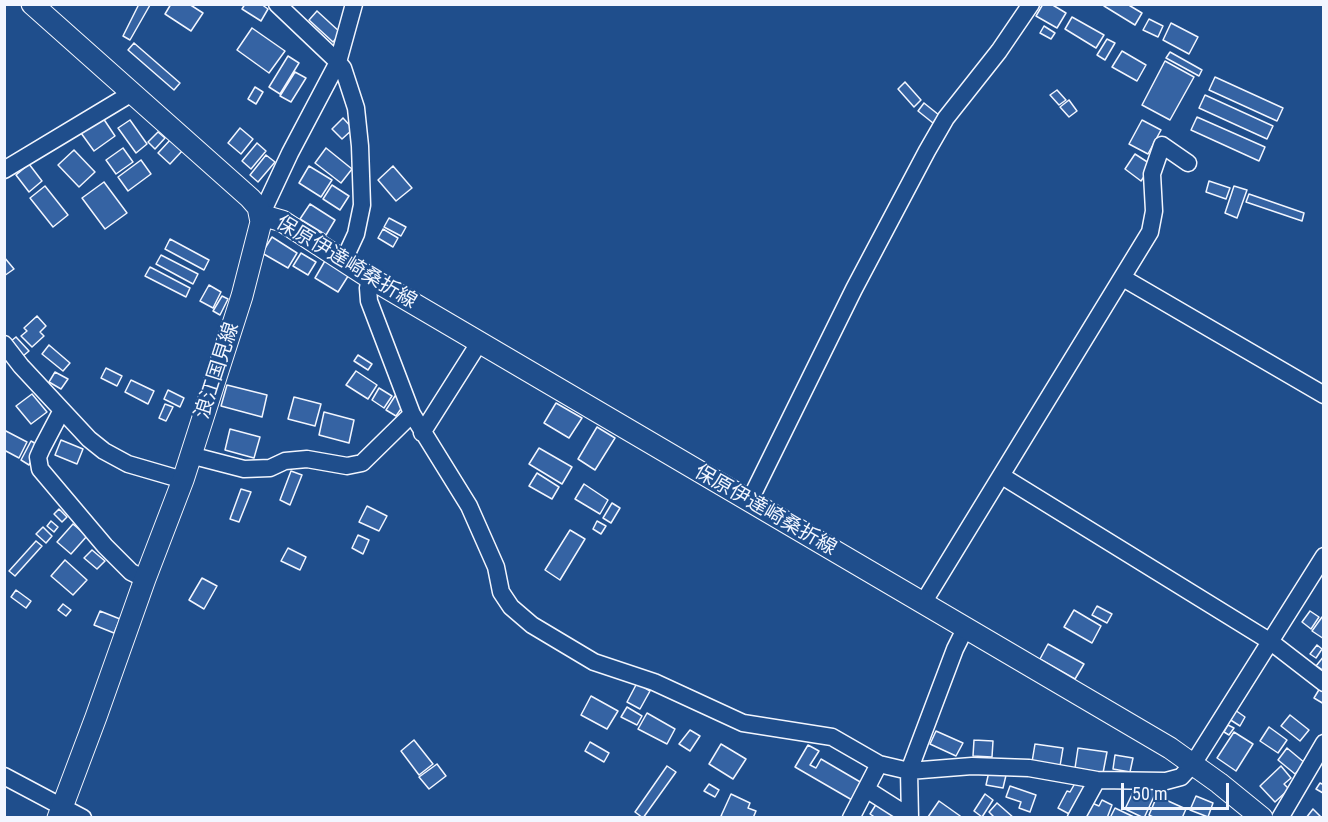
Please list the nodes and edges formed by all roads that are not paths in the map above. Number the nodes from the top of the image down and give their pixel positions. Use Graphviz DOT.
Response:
graph roads {
  1 [pos="32,4"];
  2 [pos="277,4"];
  3 [pos="354,4"];
  4 [pos="1031,4"];
  5 [pos="338,62"];
  6 [pos="132,93"];
  7 [pos="1188,163"];
  8 [pos="4,170"];
  9 [pos="261,215"];
  10 [pos="342,262"];
  11 [pos="370,278"];
  12 [pos="1123,278"];
  13 [pos="479,343"];
  14 [pos="4,344"];
  15 [pos="1323,395"];
  16 [pos="62,410"];
  17 [pos="412,414"];
  18 [pos="422,433"];
  19 [pos="190,455"];
  20 [pos="1002,476"];
  21 [pos="183,480"];
  22 [pos="749,502"];
  23 [pos="1323,556"];
  24 [pos="144,579"];
  25 [pos="923,603"];
  26 [pos="966,628"];
  27 [pos="1271,642"];
  28 [pos="1323,682"];
  29 [pos="1323,742"];
  30 [pos="1193,764"];
  31 [pos="879,765"];
  32 [pos="909,771"];
  33 [pos="4,776"];
  34 [pos="1097,780"];
  35 [pos="866,789"];
  36 [pos="60,812"];
  37 [pos="910,817"];
  38 [pos="83,818"];
  39 [pos="851,818"];
  40 [pos="1076,818"];
  41 [pos="1262,818"];
  42 [pos="1280,818"];
  1 -- 6 [label="main road"];
  2 -- 5 [label="street"];
  3 -- 5 [label="street"];
  4 -- 22 [label="street"];
  5 -- 9 [label="street"];
  5 -- 10 [label="street"];
  6 -- 8 [label="street"];
  6 -- 9 [label="main road"];
  7 -- 12 [label="street"];
  9 -- 10 [label="main road, 保原伊達崎桑折線"];
  9 -- 19 [label="main road, 浪江国見線"];
  10 -- 11 [label="main road, 保原伊達崎桑折線"];
  11 -- 13 [label="main road, 保原伊達崎桑折線"];
  11 -- 17 [label="street"];
  12 -- 15 [label="street"];
  12 -- 20 [label="street"];
  13 -- 18 [label="street"];
  13 -- 22 [label="main road, 保原伊達崎桑折線"];
  14 -- 16 [label="street"];
  16 -- 21 [label="street"];
  16 -- 24 [label="street"];
  17 -- 18 [label="street"];
  17 -- 19 [label="street"];
  18 -- 31 [label="street"];
  19 -- 21 [label="main road, 浪江国見線"];
  20 -- 25 [label="street"];
  20 -- 27 [label="street"];
  21 -- 24 [label="main road, 浪江国見線"];
  22 -- 25 [label="main road, 保原伊達崎桑折線"];
  23 -- 27 [label="street"];
  24 -- 36 [label="main road, 浪江国見線"];
  25 -- 26 [label="main road, 保原伊達崎桑折線"];
  26 -- 30 [label="main road, 保原伊達崎桑折線"];
  26 -- 32 [label="street"];
  27 -- 28 [label="street"];
  27 -- 30 [label="street"];
  29 -- 42 [label="street"];
  30 -- 34 [label="street"];
  30 -- 41 [label="main road, 保原伊達崎桑折線"];
  31 -- 32 [label="street"];
  31 -- 35 [label="street"];
  32 -- 34 [label="street"];
  32 -- 37 [label="street"];
  33 -- 36 [label="street"];
  34 -- 40 [label="street"];
  35 -- 37 [label="street"];
  35 -- 39 [label="street"];
  36 -- 38 [label="street"];
}
